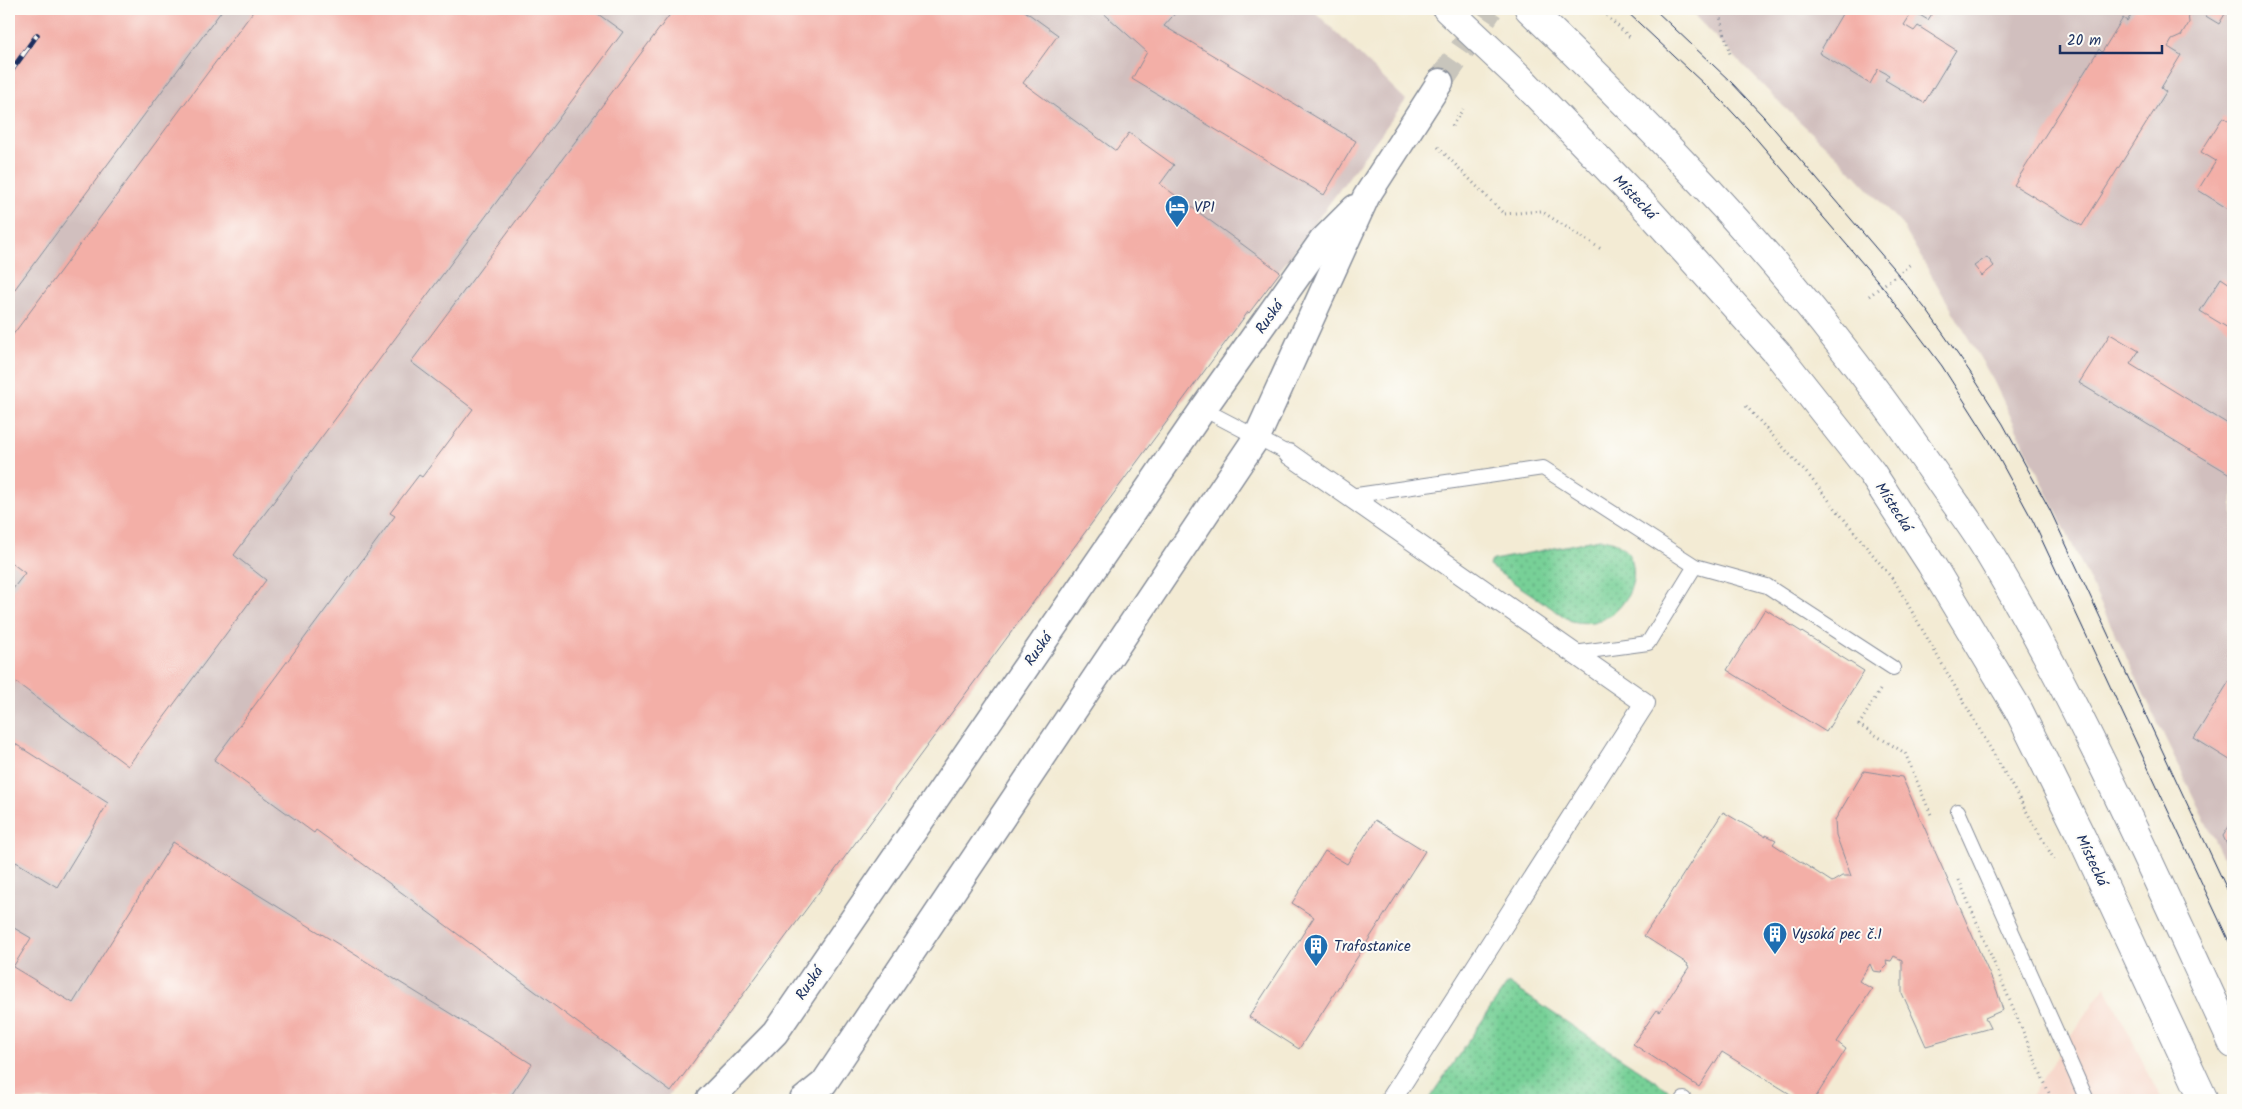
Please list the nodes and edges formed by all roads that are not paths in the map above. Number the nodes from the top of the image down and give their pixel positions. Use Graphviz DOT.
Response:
graph roads {
  1 [pos="1447,9"];
  2 [pos="1529,9"];
  3 [pos="1440,82"];
  4 [pos="1366,197"];
  5 [pos="1203,409"];
  6 [pos="1257,437"];
  7 [pos="1289,454"];
  8 [pos="1350,496"];
  9 [pos="1695,566"];
  10 [pos="1574,653"];
  11 [pos="1893,668"];
  12 [pos="1958,811"];
  13 [pos="2233,1044"];
  14 [pos="709,1100"];
  15 [pos="803,1100"];
  16 [pos="1391,1100"];
  17 [pos="2087,1100"];
  18 [pos="2204,1100"];
  1 -- 18 [label="highway, Místecká"];
  2 -- 13 [label="highway"];
  3 -- 4 [label="street, Ruská"];
  4 -- 5 [label="street, Ruská"];
  4 -- 6 [label="street, Ruská"];
  5 -- 6 [label="lane"];
  5 -- 14 [label="street, Ruská"];
  6 -- 7 [label="lane"];
  6 -- 15 [label="street, Ruská"];
  7 -- 8 [label="street"];
  8 -- 9 [label="lane"];
  8 -- 10 [label="street"];
  9 -- 10 [label="lane"];
  9 -- 11 [label="lane"];
  10 -- 16 [label="street"];
  12 -- 17 [label="lane"];
}
